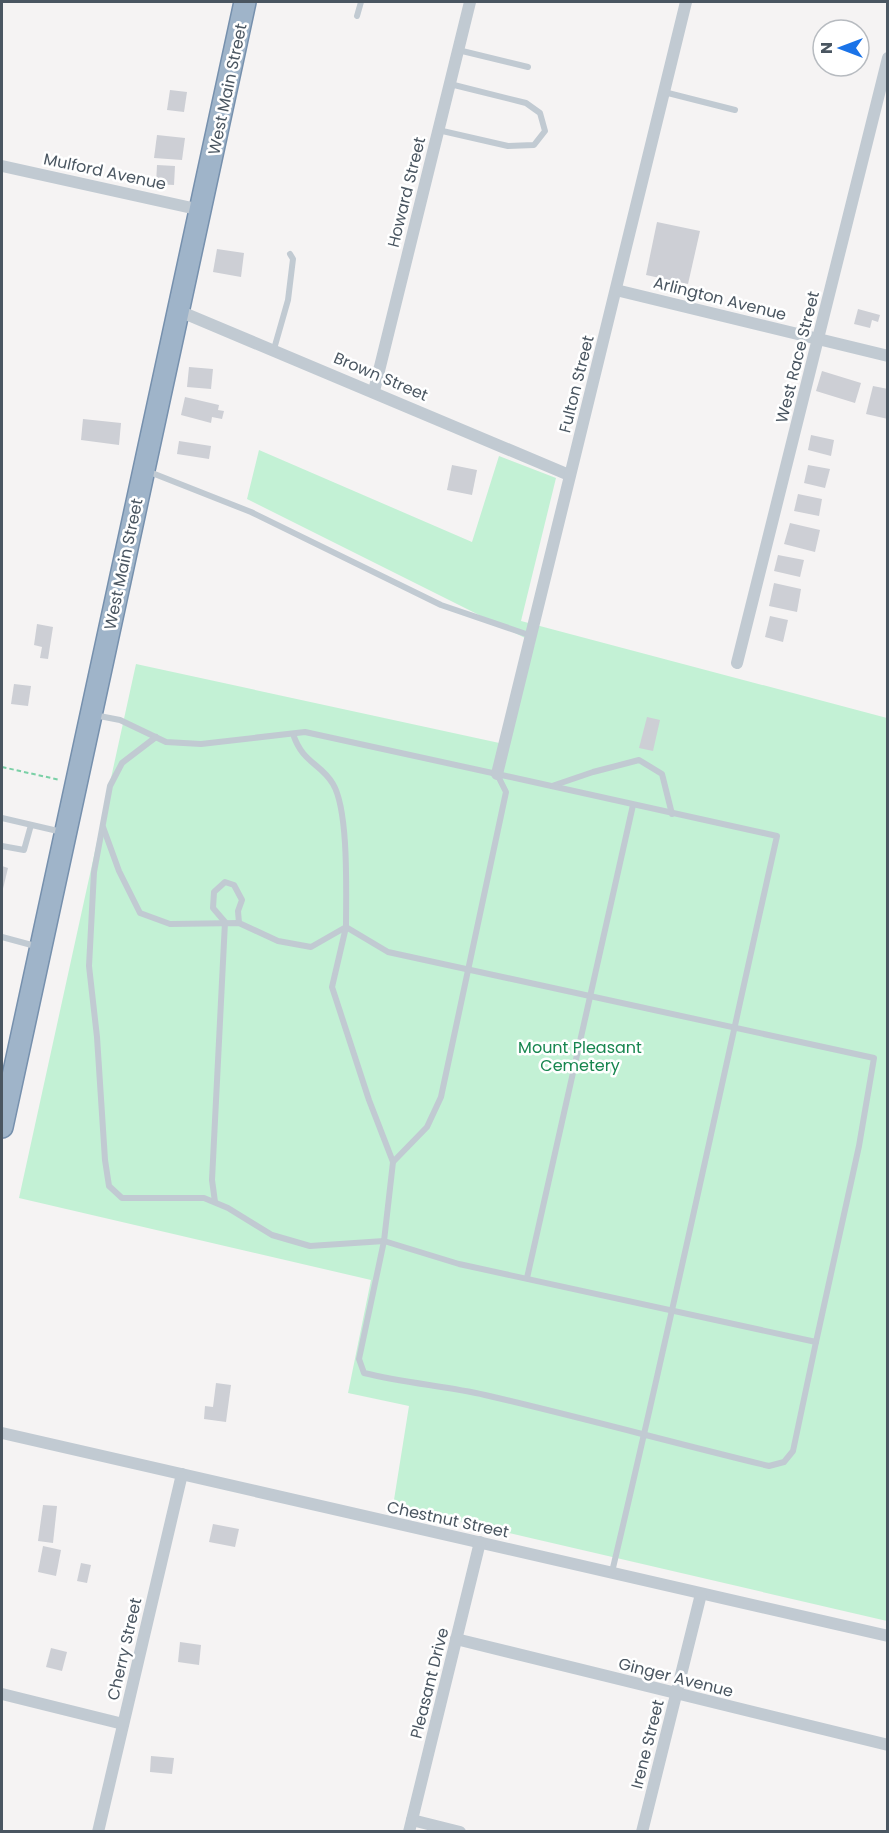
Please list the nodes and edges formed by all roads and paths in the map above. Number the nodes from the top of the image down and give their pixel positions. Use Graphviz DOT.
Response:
graph roads {
  1 [pos="245,2"];
  2 [pos="361,2"];
  3 [pos="470,2"];
  4 [pos="686,2"];
  5 [pos="357,16"];
  6 [pos="458,50"];
  7 [pos="888,58"];
  8 [pos="528,67"];
  9 [pos="450,84"];
  10 [pos="664,92"];
  11 [pos="735,110"];
  12 [pos="438,130"];
  13 [pos="2,166"];
  14 [pos="201,210"];
  15 [pos="290,254"];
  16 [pos="616,290"];
  17 [pos="179,311"];
  18 [pos="819,339"];
  19 [pos="274,350"];
  20 [pos="888,356"];
  21 [pos="374,391"];
  22 [pos="144,470"];
  23 [pos="570,475"];
  24 [pos="529,635"];
  25 [pos="737,663"];
  26 [pos="91,714"];
  27 [pos="293,734"];
  28 [pos="156,737"];
  29 [pos="2,767"];
  30 [pos="497,774"];
  31 [pos="76,784"];
  32 [pos="552,786"];
  33 [pos="633,805"];
  34 [pos="672,814"];
  35 [pos="2,818"];
  36 [pos="31,825"];
  37 [pos="103,825"];
  38 [pos="65,833"];
  39 [pos="2,846"];
  40 [pos="225,922"];
  41 [pos="239,923"];
  42 [pos="346,927"];
  43 [pos="2,937"];
  44 [pos="40,948"];
  45 [pos="469,968"];
  46 [pos="589,994"];
  47 [pos="734,1029"];
  48 [pos="2,1127"];
  49 [pos="393,1162"];
  50 [pos="215,1202"];
  51 [pos="384,1241"];
  52 [pos="527,1278"];
  53 [pos="671,1309"];
  54 [pos="816,1342"];
  55 [pos="2,1433"];
  56 [pos="644,1435"];
  57 [pos="182,1474"];
  58 [pos="480,1542"];
  59 [pos="611,1573"];
  60 [pos="701,1594"];
  61 [pos="888,1636"];
  62 [pos="456,1639"];
  63 [pos="2,1694"];
  64 [pos="676,1694"];
  65 [pos="123,1724"];
  66 [pos="888,1745"];
  67 [pos="411,1826"];
  68 [pos="98,1832"];
  69 [pos="460,1832"];
  70 [pos="642,1832"];
  1 -- 14 [label="highway, West Main Street"];
  2 -- 5 [label="lane"];
  3 -- 6 [label="street, Howard Street"];
  4 -- 10 [label="street, Fulton Street"];
  6 -- 8 [label="lane"];
  6 -- 9 [label="street, Howard Street"];
  7 -- 18 [label="street, West Race Street"];
  9 -- 12 [label="street, Howard Street"];
  9 -- 12 [label="lane"];
  10 -- 11 [label="lane"];
  10 -- 16 [label="street, Fulton Street"];
  12 -- 21 [label="street, Howard Street"];
  13 -- 14 [label="street, Mulford Avenue"];
  14 -- 17 [label="highway, West Main Street"];
  15 -- 19 [label="lane"];
  16 -- 18 [label="street, Arlington Avenue"];
  16 -- 23 [label="street, Fulton Street"];
  17 -- 19 [label="street, Brown Street"];
  17 -- 22 [label="highway, West Main Street"];
  18 -- 20 [label="street, Arlington Avenue"];
  18 -- 25 [label="street, West Race Street"];
  19 -- 21 [label="street, Brown Street"];
  21 -- 23 [label="street, Brown Street"];
  22 -- 24 [label="lane"];
  22 -- 26 [label="highway, West Main Street"];
  23 -- 24 [label="street, Fulton Street"];
  24 -- 30 [label="street, Fulton Street"];
  26 -- 28 [label="lane"];
  26 -- 31 [label="highway, West Main Street"];
  27 -- 28 [label="lane"];
  27 -- 30 [label="lane"];
  27 -- 42 [label="lane"];
  28 -- 37 [label="lane"];
  29 -- 31 [label="path"];
  30 -- 32 [label="lane"];
  30 -- 45 [label="lane"];
  31 -- 38 [label="highway, West Main Street"];
  32 -- 33 [label="lane"];
  32 -- 34 [label="lane"];
  33 -- 34 [label="lane"];
  33 -- 46 [label="lane"];
  34 -- 47 [label="lane"];
  35 -- 36 [label="lane"];
  36 -- 38 [label="lane"];
  36 -- 39 [label="lane"];
  37 -- 40 [label="lane"];
  37 -- 50 [label="lane"];
  38 -- 44 [label="highway, West Main Street"];
  40 -- 41 [label="lane"];
  40 -- 41 [label="lane"];
  40 -- 50 [label="lane"];
  41 -- 42 [label="lane"];
  42 -- 45 [label="lane"];
  42 -- 49 [label="lane"];
  43 -- 44 [label="lane"];
  44 -- 48 [label="highway, West Main Street"];
  45 -- 46 [label="lane"];
  45 -- 49 [label="lane"];
  46 -- 47 [label="lane"];
  46 -- 52 [label="lane"];
  47 -- 53 [label="lane"];
  47 -- 54 [label="lane"];
  49 -- 51 [label="lane"];
  50 -- 51 [label="lane"];
  51 -- 52 [label="lane"];
  51 -- 56 [label="lane"];
  52 -- 53 [label="lane"];
  53 -- 54 [label="lane"];
  53 -- 56 [label="lane"];
  54 -- 56 [label="lane"];
  55 -- 57 [label="street, Chestnut Street"];
  56 -- 59 [label="lane"];
  57 -- 58 [label="street, Chestnut Street"];
  57 -- 65 [label="street, Cherry Street"];
  58 -- 59 [label="street, Chestnut Street"];
  58 -- 62 [label="street, Pleasant Drive"];
  59 -- 60 [label="street, Chestnut Street"];
  60 -- 61 [label="street, Chestnut Street"];
  60 -- 64 [label="street, Irene Street"];
  62 -- 64 [label="street, Ginger Avenue"];
  62 -- 67 [label="street, Pleasant Drive"];
  63 -- 65 [label="street"];
  64 -- 66 [label="street, Ginger Avenue"];
  64 -- 70 [label="street, Irene Street"];
  65 -- 68 [label="street, Cherry Street"];
  67 -- 69 [label="street"];
}
